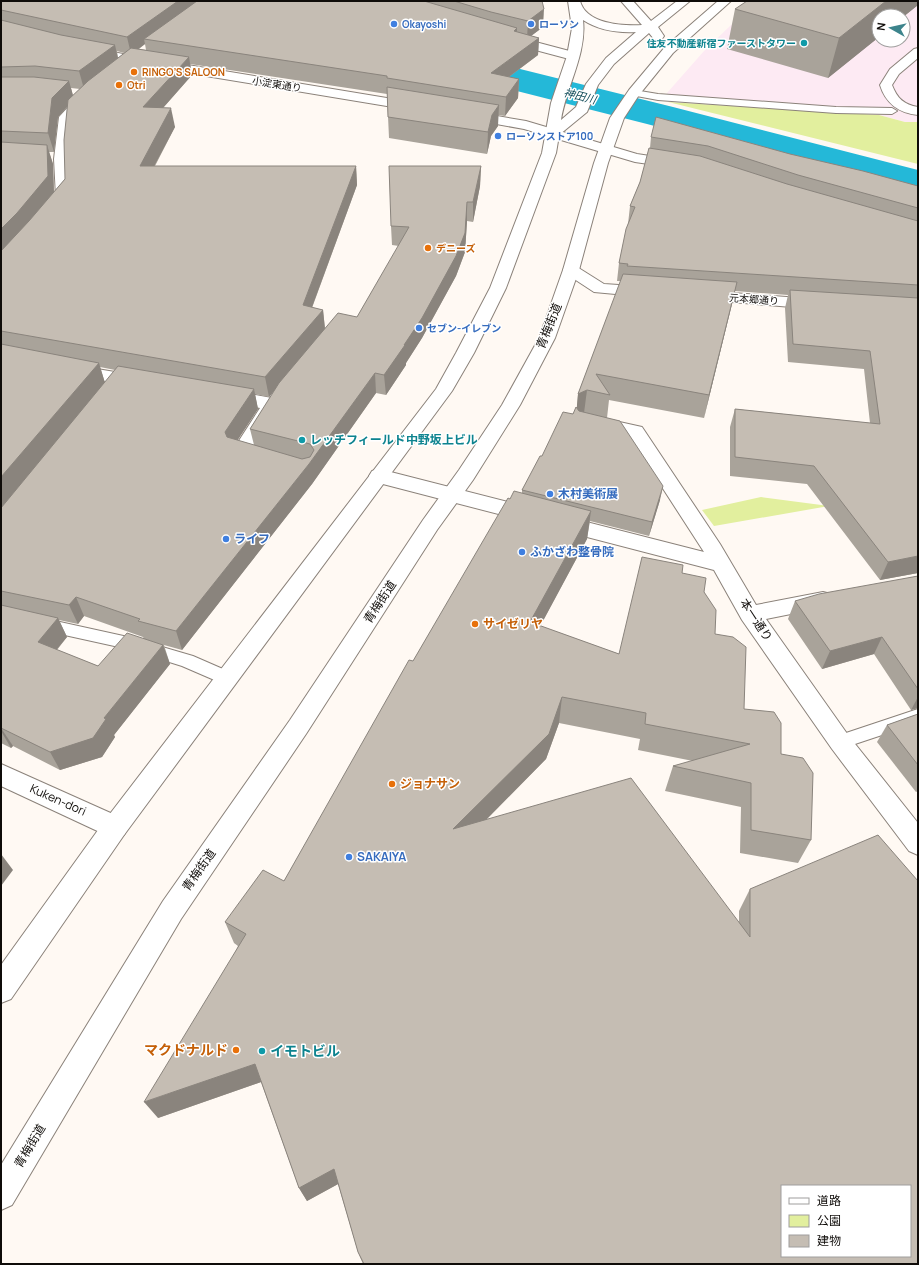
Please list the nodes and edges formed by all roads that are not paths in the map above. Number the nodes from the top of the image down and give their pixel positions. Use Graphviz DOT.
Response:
graph roads {
  1 [pos="627,1"];
  2 [pos="684,1"];
  3 [pos="722,4"];
  4 [pos="575,5"];
  5 [pos="652,27"];
  6 [pos="501,37"];
  7 [pos="73,48"];
  8 [pos="669,50"];
  9 [pos="144,52"];
  10 [pos="918,52"];
  11 [pos="573,56"];
  12 [pos="132,60"];
  13 [pos="121,68"];
  14 [pos="98,86"];
  15 [pos="71,93"];
  16 [pos="634,93"];
  17 [pos="86,95"];
  18 [pos="429,109"];
  19 [pos="892,111"];
  20 [pos="918,111"];
  21 [pos="459,114"];
  22 [pos="553,133"];
  23 [pos="606,149"];
  24 [pos="46,159"];
  25 [pos="61,159"];
  26 [pos="692,166"];
  27 [pos="44,220"];
  28 [pos="571,270"];
  29 [pos="663,294"];
  30 [pos="687,295"];
  31 [pos="830,305"];
  32 [pos="61,367"];
  33 [pos="120,379"];
  34 [pos="158,385"];
  35 [pos="212,394"];
  36 [pos="105,397"];
  37 [pos="584,420"];
  38 [pos="276,463"];
  39 [pos="379,476"];
  40 [pos="451,495"];
  41 [pos="722,564"];
  42 [pos="842,596"];
  43 [pos="750,614"];
  44 [pos="1,615"];
  45 [pos="226,678"];
  46 [pos="918,716"];
  47 [pos="840,742"];
  48 [pos="1,774"];
  49 [pos="115,826"];
  50 [pos="918,843"];
  51 [pos="1,989"];
  52 [pos="1,1194"];
  1 -- 5 [label="main road"];
  2 -- 5 [label="main road"];
  3 -- 5 [label="main road"];
  3 -- 8 [label="main road, 青梅街道"];
  4 -- 5 [label="main road"];
  4 -- 11 [label="main road"];
  5 -- 8 [label="main road"];
  5 -- 22 [label="main road"];
  6 -- 11 [label="main road"];
  7 -- 12 [label="main road, 小淀東通り"];
  8 -- 16 [label="main road, 青梅街道"];
  9 -- 12 [label="main road"];
  10 -- 20 [label="main road"];
  11 -- 22 [label="main road"];
  12 -- 13 [label="main road"];
  12 -- 18 [label="main road, 小淀東通り"];
  14 -- 17 [label="main road"];
  15 -- 17 [label="main road"];
  16 -- 19 [label="lane"];
  16 -- 23 [label="main road, 青梅街道"];
  17 -- 25 [label="main road"];
  21 -- 22 [label="main road"];
  22 -- 23 [label="main road"];
  22 -- 39 [label="main road"];
  23 -- 26 [label="main road"];
  23 -- 28 [label="main road, 青梅街道"];
  24 -- 25 [label="main road"];
  25 -- 27 [label="main road"];
  28 -- 29 [label="main road"];
  28 -- 40 [label="main road, 青梅街道"];
  30 -- 31 [label="main road, 元本郷通り"];
  32 -- 33 [label="main road"];
  33 -- 34 [label="main road"];
  33 -- 36 [label="main road"];
  35 -- 38 [label="main road"];
  37 -- 41 [label="main road, 本一通り"];
  39 -- 40 [label="main road"];
  39 -- 45 [label="main road"];
  40 -- 41 [label="main road"];
  40 -- 52 [label="main road, 青梅街道"];
  41 -- 43 [label="main road, 本一通り"];
  42 -- 43 [label="main road"];
  43 -- 47 [label="main road, 本一通り"];
  44 -- 45 [label="lane"];
  45 -- 49 [label="main road"];
  46 -- 47 [label="lane"];
  47 -- 50 [label="main road, 本一通り"];
  48 -- 49 [label="main road, Kuken-dori"];
  49 -- 51 [label="main road"];
}
